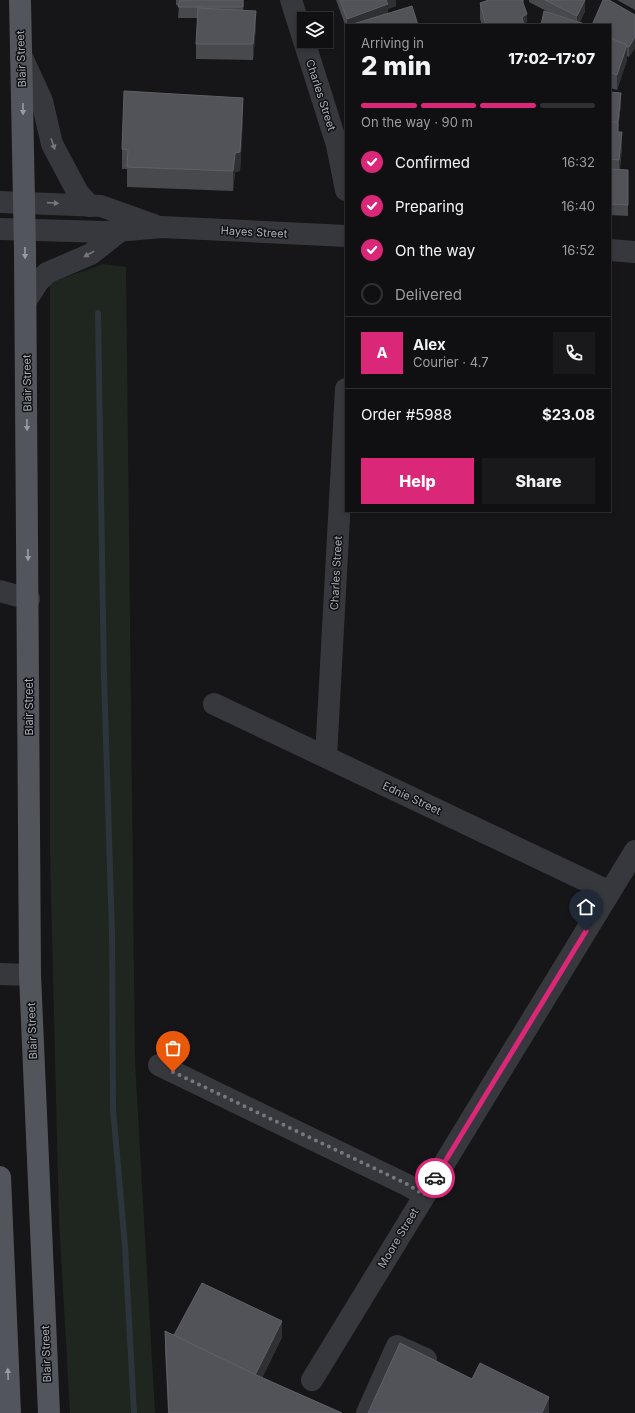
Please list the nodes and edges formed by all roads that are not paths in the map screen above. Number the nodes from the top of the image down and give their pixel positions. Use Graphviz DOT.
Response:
graph roads {
  1 [pos="20,0"];
  2 [pos="291,0"];
  3 [pos="21,55"];
  4 [pos="345,185"];
  5 [pos="25,201"];
  6 [pos="0,202"];
  7 [pos="90,206"];
  8 [pos="162,227"];
  9 [pos="0,228"];
  10 [pos="25,228"];
  11 [pos="120,231"];
  12 [pos="345,236"];
  13 [pos="611,250"];
  14 [pos="635,252"];
  15 [pos="26,301"];
  16 [pos="345,407"];
  17 [pos="0,591"];
  18 [pos="29,599"];
  19 [pos="214,704"];
  20 [pos="326,757"];
  21 [pos="635,851"];
  22 [pos="610,892"];
  23 [pos="0,974"];
  24 [pos="30,975"];
  25 [pos="159,1065"];
  26 [pos="0,1176"];
  27 [pos="424,1195"];
  28 [pos="447,1368"];
  29 [pos="312,1380"];
  30 [pos="10,1413"];
  31 [pos="49,1413"];
  32 [pos="367,1413"];
  1 -- 3 [label="main road, Blair Street"];
  2 -- 4 [label="street, Charles Street"];
  3 -- 5 [label="main road, Blair Street, one-way"];
  3 -- 7 [label="street, one-way"];
  5 -- 6 [label="street, Hayes Street"];
  5 -- 7 [label="street, Hayes Street, one-way"];
  5 -- 10 [label="main road, Blair Street"];
  7 -- 8 [label="street, Hayes Street"];
  8 -- 11 [label="street, Hayes Street"];
  8 -- 12 [label="street, Hayes Street"];
  9 -- 10 [label="street, Hayes Street"];
  10 -- 11 [label="street, Hayes Street"];
  10 -- 15 [label="main road, Blair Street, one-way"];
  11 -- 15 [label="street, one-way"];
  13 -- 14 [label="street"];
  15 -- 18 [label="main road, Blair Street, one-way"];
  16 -- 20 [label="street, Charles Street"];
  17 -- 18 [label="street"];
  18 -- 24 [label="main road, Blair Street"];
  19 -- 20 [label="street, Ednie Street"];
  20 -- 22 [label="street, Ednie Street"];
  21 -- 22 [label="street, Moore Street"];
  22 -- 27 [label="street, Moore Street"];
  23 -- 24 [label="street"];
  24 -- 31 [label="main road, Blair Street"];
  25 -- 27 [label="street"];
  30 -- 26 [label="main road, one-way"];
  27 -- 29 [label="street, Moore Street"];
  28 -- 32 [label="street"];
}
